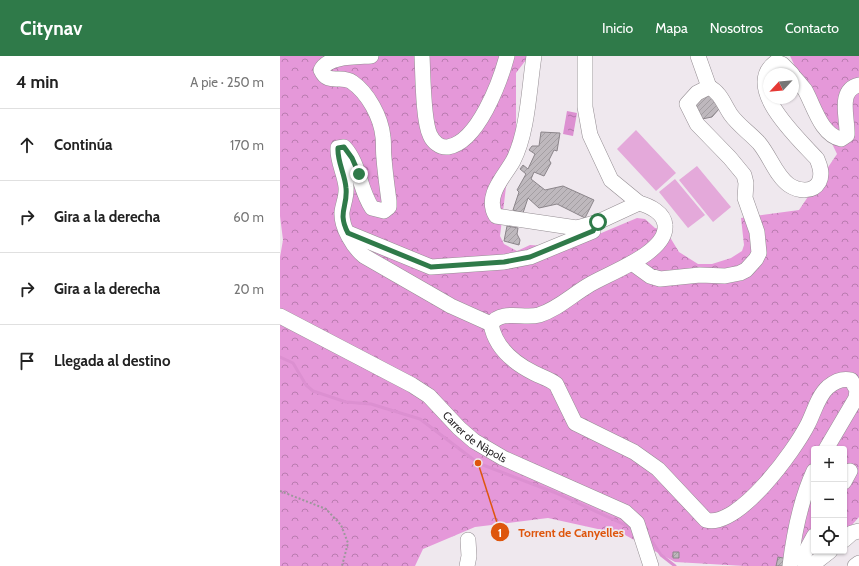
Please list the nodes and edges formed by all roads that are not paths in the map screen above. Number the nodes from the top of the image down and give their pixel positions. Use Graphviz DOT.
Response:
graph roads {
  1 [pos="371,56"];
  2 [pos="422,56"];
  3 [pos="507,56"];
  4 [pos="534,56"];
  5 [pos="585,56"];
  6 [pos="698,56"];
  7 [pos="769,68"];
  8 [pos="786,68"];
  9 [pos="799,84"];
  10 [pos="859,85"];
  11 [pos="709,87"];
  12 [pos="772,104"];
  13 [pos="639,203"];
  14 [pos="598,222"];
  15 [pos="348,233"];
  16 [pos="632,262"];
  17 [pos="280,316"];
  18 [pos="491,324"];
  19 [pos="828,446"];
  20 [pos="811,477"];
  21 [pos="859,531"];
  22 [pos="847,537"];
  23 [pos="468,540"];
  24 [pos="811,542"];
  25 [pos="826,554"];
  26 [pos="859,563"];
  27 [pos="466,566"];
  28 [pos="651,566"];
  29 [pos="790,566"];
  30 [pos="806,566"];
  31 [pos="811,566"];
  32 [pos="855,566"];
  1 -- 15 [label="street"];
  2 -- 3 [label="street"];
  4 -- 14 [label="street"];
  5 -- 13 [label="street"];
  6 -- 11 [label="street"];
  7 -- 8 [label="street"];
  9 -- 10 [label="street"];
  11 -- 12 [label="street"];
  11 -- 16 [label="street"];
  13 -- 14 [label="street"];
  13 -- 16 [label="street"];
  14 -- 15 [label="street"];
  15 -- 18 [label="street"];
  16 -- 18 [label="street"];
  17 -- 28 [label="street, Carrer de Nàpols"];
  18 -- 19 [label="street"];
  20 -- 29 [label="street"];
  21 -- 22 [label="street"];
  23 -- 27 [label="street"];
  24 -- 30 [label="street"];
  25 -- 31 [label="street"];
  26 -- 32 [label="street"];
}
